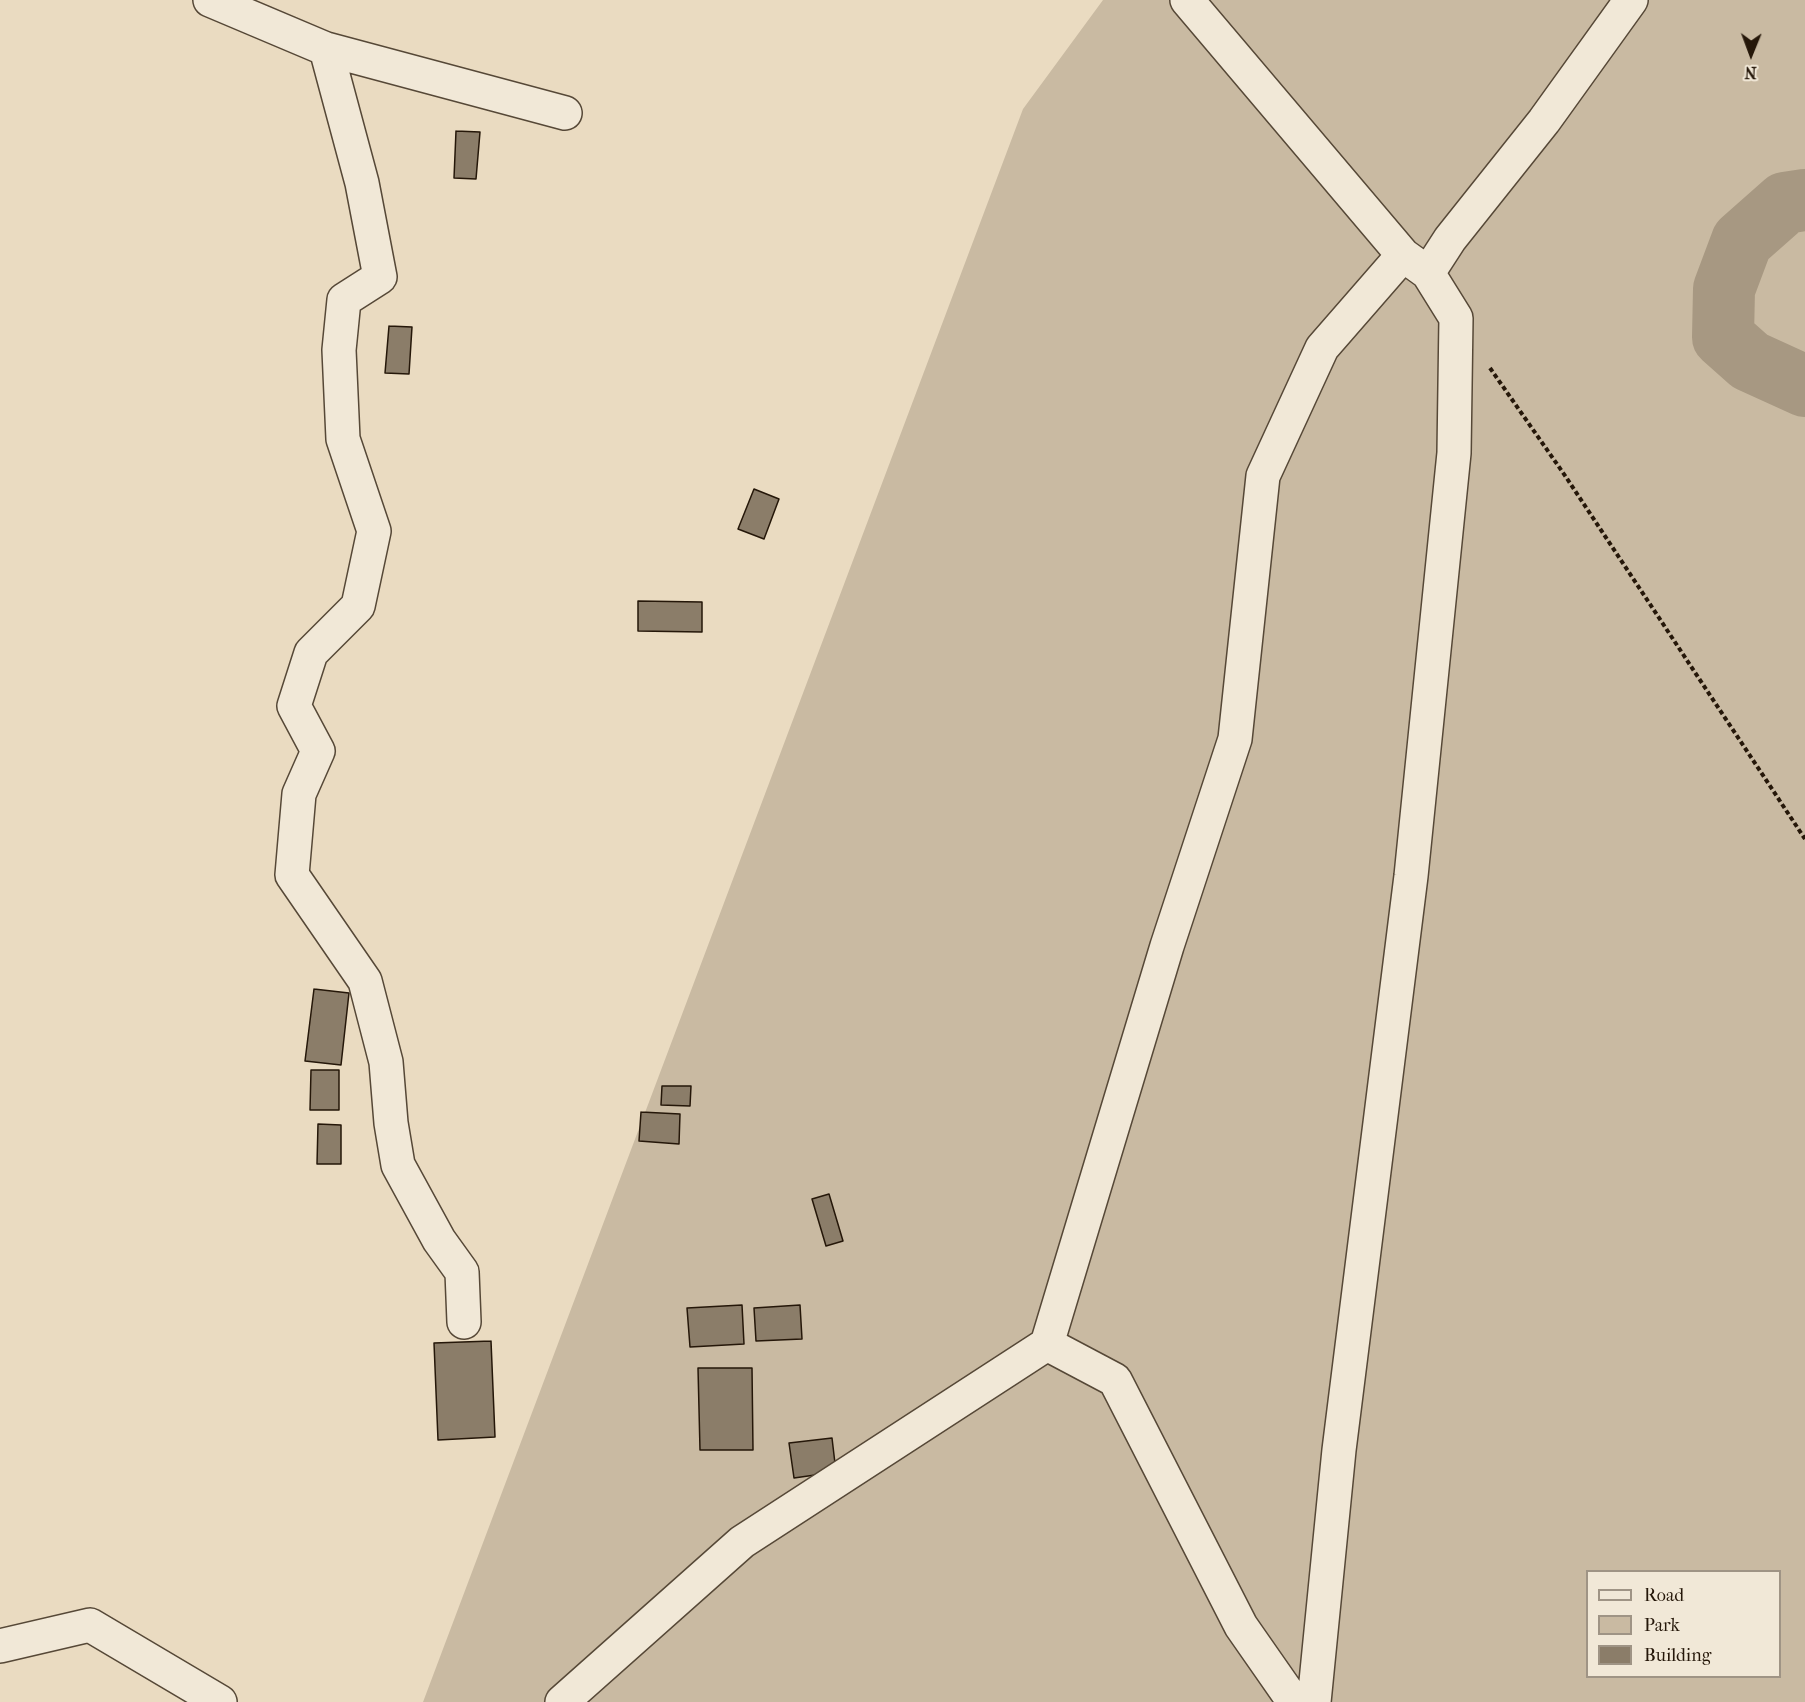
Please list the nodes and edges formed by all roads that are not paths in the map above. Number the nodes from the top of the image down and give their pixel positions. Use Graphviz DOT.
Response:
graph roads {
  1 [pos="210,0"];
  2 [pos="1187,0"];
  3 [pos="1631,0"];
  4 [pos="326,49"];
  5 [pos="565,113"];
  6 [pos="1416,264"];
  7 [pos="464,1322"];
  8 [pos="1047,1344"];
  9 [pos="0,1646"];
  10 [pos="220,1702"];
  11 [pos="562,1702"];
  12 [pos="1294,1702"];
  13 [pos="1314,1702"];
  1 -- 4 [label="street"];
  2 -- 6 [label="street"];
  3 -- 6 [label="street"];
  4 -- 5 [label="street"];
  4 -- 7 [label="street"];
  6 -- 8 [label="street"];
  6 -- 13 [label="street"];
  8 -- 11 [label="street"];
  8 -- 12 [label="street"];
  9 -- 10 [label="street"];
}
